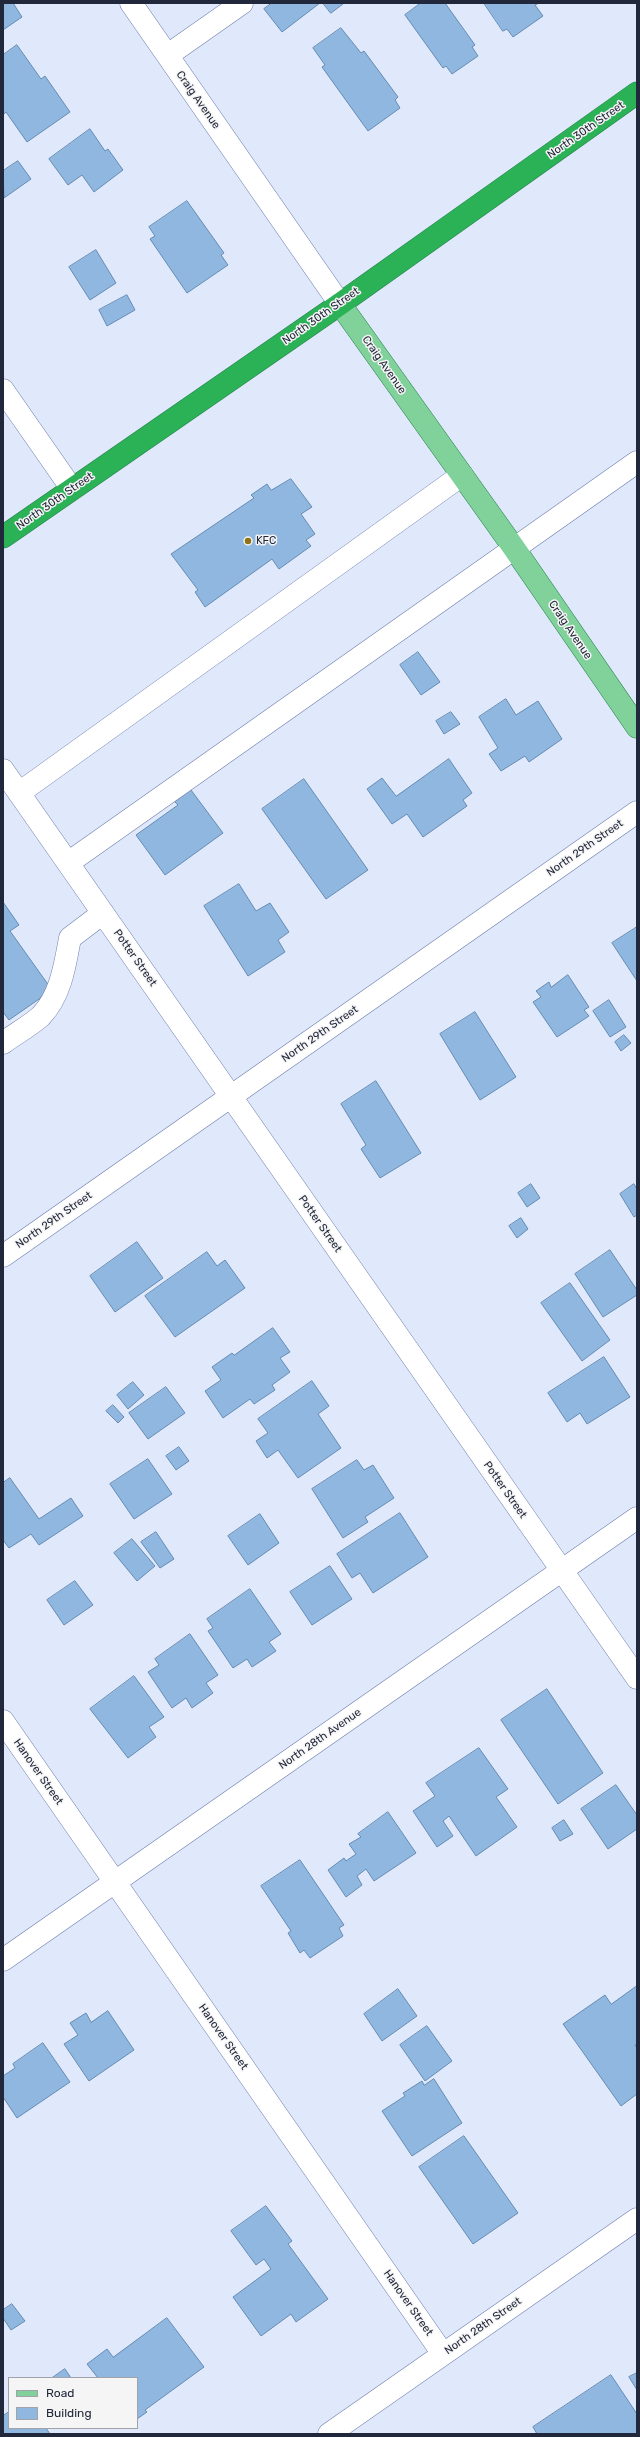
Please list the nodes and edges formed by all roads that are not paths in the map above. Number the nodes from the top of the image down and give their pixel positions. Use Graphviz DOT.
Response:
graph roads {
  1 [pos="132,3"];
  2 [pos="242,3"];
  3 [pos="168,55"];
  4 [pos="637,93"];
  5 [pos="340,304"];
  6 [pos="3,390"];
  7 [pos="637,462"];
  8 [pos="462,475"];
  9 [pos="72,490"];
  10 [pos="3,537"];
  11 [pos="514,548"];
  12 [pos="637,728"];
  13 [pos="3,770"];
  14 [pos="19,793"];
  15 [pos="637,812"];
  16 [pos="68,863"];
  17 [pos="103,913"];
  18 [pos="3,1043"];
  19 [pos="231,1096"];
  20 [pos="3,1256"];
  21 [pos="637,1518"];
  22 [pos="562,1571"];
  23 [pos="637,1678"];
  24 [pos="3,1721"];
  25 [pos="115,1882"];
  26 [pos="3,1960"];
  27 [pos="637,2219"];
  28 [pos="443,2354"];
  29 [pos="329,2434"];
  1 -- 3 [label="street, Craig Avenue"];
  2 -- 3 [label="street"];
  3 -- 5 [label="street, Craig Avenue"];
  4 -- 5 [label="highway, North 30th Street"];
  5 -- 8 [label="main road, Craig Avenue"];
  5 -- 9 [label="highway, North 30th Street"];
  6 -- 9 [label="street"];
  7 -- 11 [label="street"];
  8 -- 11 [label="main road, Craig Avenue"];
  8 -- 14 [label="street"];
  9 -- 10 [label="highway, North 30th Street"];
  11 -- 12 [label="main road, Craig Avenue"];
  11 -- 16 [label="street"];
  13 -- 14 [label="street, Potter Street"];
  14 -- 16 [label="street, Potter Street"];
  15 -- 19 [label="street, North 29th Street"];
  16 -- 17 [label="street, Potter Street"];
  17 -- 18 [label="street"];
  17 -- 19 [label="street, Potter Street"];
  19 -- 20 [label="street, North 29th Street"];
  19 -- 22 [label="street, Potter Street"];
  21 -- 22 [label="street, North 28th Avenue"];
  22 -- 23 [label="street, Potter Street"];
  22 -- 25 [label="street, North 28th Avenue"];
  24 -- 25 [label="street, Hanover Street"];
  25 -- 26 [label="street, North 28th Avenue"];
  25 -- 28 [label="street, Hanover Street"];
  27 -- 28 [label="street, North 28th Street"];
  28 -- 29 [label="street, North 28th Street"];
}
